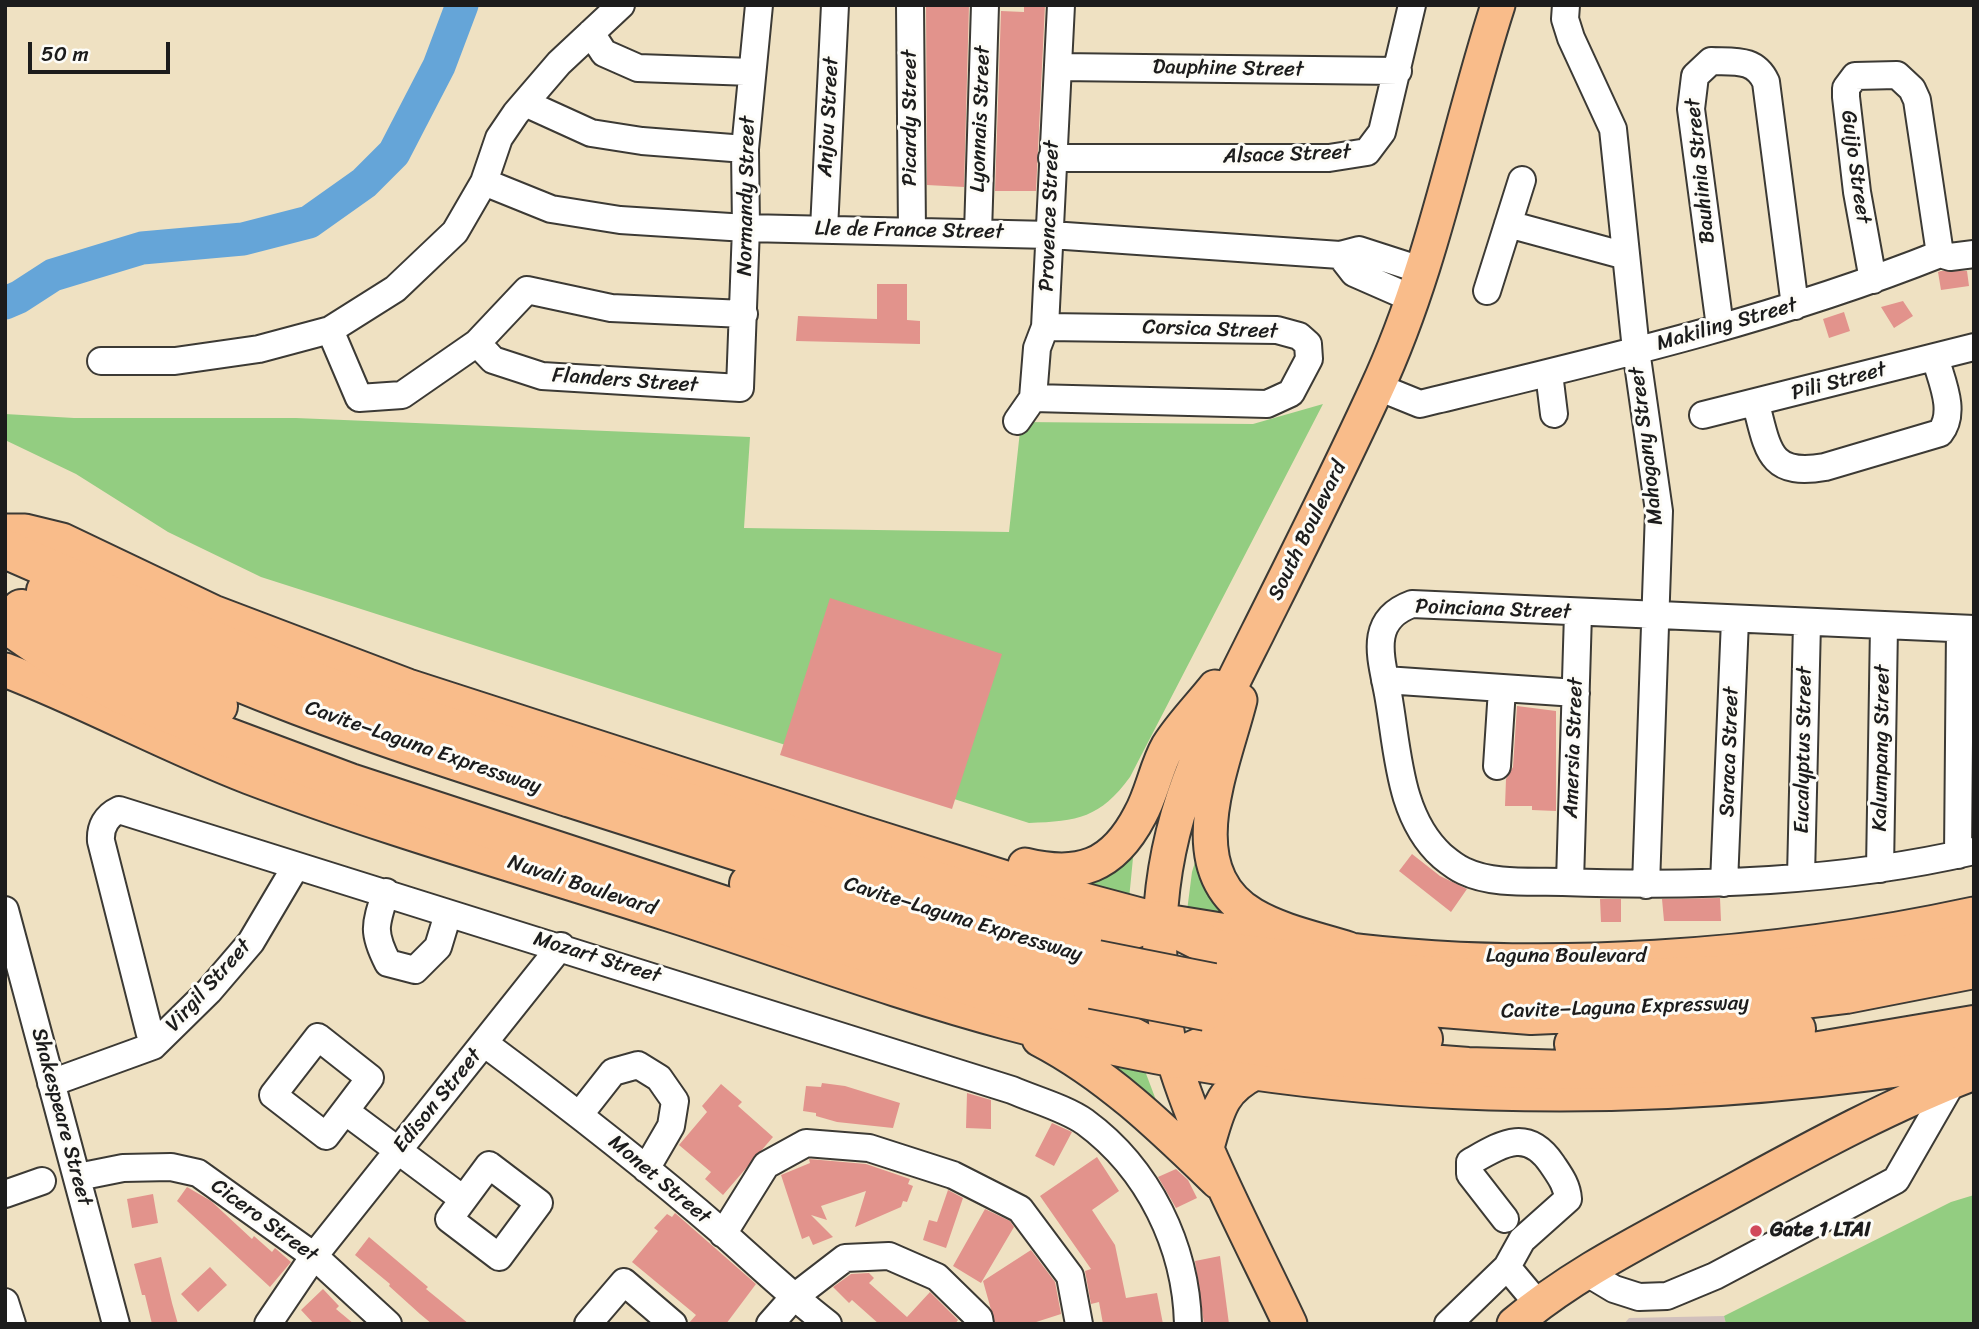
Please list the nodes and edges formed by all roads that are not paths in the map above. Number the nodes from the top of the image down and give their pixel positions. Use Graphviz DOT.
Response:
graph roads {
  1 [pos="621,5"];
  2 [pos="759,5"];
  3 [pos="835,5"];
  4 [pos="910,5"];
  5 [pos="985,5"];
  6 [pos="1061,5"];
  7 [pos="1412,5"];
  8 [pos="1498,5"];
  9 [pos="1565,12"];
  10 [pos="591,33"];
  11 [pos="1059,68"];
  12 [pos="1398,71"];
  13 [pos="752,72"];
  14 [pos="525,103"];
  15 [pos="745,149"];
  16 [pos="1052,158"];
  17 [pos="1522,180"];
  18 [pos="484,182"];
  19 [pos="1508,224"];
  20 [pos="746,228"];
  21 [pos="824,229"];
  22 [pos="912,231"];
  23 [pos="978,233"];
  24 [pos="1051,235"];
  25 [pos="1940,254"];
  26 [pos="1974,254"];
  27 [pos="1626,256"];
  28 [pos="1873,281"];
  29 [pos="1416,284"];
  30 [pos="1487,291"];
  31 [pos="1795,306"];
  32 [pos="744,314"];
  33 [pos="1045,327"];
  34 [pos="1720,327"];
  35 [pos="330,330"];
  36 [pos="477,342"];
  37 [pos="1974,347"];
  38 [pos="1636,350"];
  39 [pos="1935,357"];
  40 [pos="101,361"];
  41 [pos="1549,373"];
  42 [pos="1380,382"];
  43 [pos="740,388"];
  44 [pos="1033,398"];
  45 [pos="1756,404"];
  46 [pos="1554,414"];
  47 [pos="1703,415"];
  48 [pos="1017,421"];
  49 [pos="5,531"];
  50 [pos="5,548"];
  51 [pos="5,567"];
  52 [pos="5,600"];
  53 [pos="1578,613"];
  54 [pos="1657,616"];
  55 [pos="1735,621"];
  56 [pos="5,623"];
  57 [pos="1807,623"];
  58 [pos="1884,626"];
  59 [pos="1967,629"];
  60 [pos="1256,636"];
  61 [pos="5,670"];
  62 [pos="1385,680"];
  63 [pos="1502,688"];
  64 [pos="1576,693"];
  65 [pos="1497,766"];
  66 [pos="860,832"];
  67 [pos="1966,853"];
  68 [pos="296,866"];
  69 [pos="1880,869"];
  70 [pos="1801,876"];
  71 [pos="1570,882"];
  72 [pos="1724,883"];
  73 [pos="1646,885"];
  74 [pos="386,892"];
  75 [pos="5,910"];
  76 [pos="448,914"];
  77 [pos="1974,914"];
  78 [pos="1159,920"];
  79 [pos="1974,941"];
  80 [pos="561,946"];
  81 [pos="1349,949"];
  82 [pos="1974,969"];
  83 [pos="1094,975"];
  84 [pos="1209,997"];
  85 [pos="1974,999"];
  86 [pos="1009,1023"];
  87 [pos="1974,1025"];
  88 [pos="484,1043"];
  89 [pos="153,1046"];
  90 [pos="1174,1059"];
  91 [pos="1967,1070"];
  92 [pos="1255,1073"];
  93 [pos="51,1083"];
  94 [pos="345,1111"];
  95 [pos="580,1114"];
  96 [pos="1208,1144"];
  97 [pos="398,1151"];
  98 [pos="646,1169"];
  99 [pos="78,1177"];
  100 [pos="42,1181"];
  101 [pos="1229,1193"];
  102 [pos="5,1194"];
  103 [pos="463,1199"];
  104 [pos="1505,1219"];
  105 [pos="723,1234"];
  106 [pos="314,1256"];
  107 [pos="1507,1267"];
  108 [pos="1584,1271"];
  109 [pos="793,1298"];
  110 [pos="5,1303"];
  111 [pos="1526,1314"];
  112 [pos="12,1324"];
  113 [pos="116,1324"];
  114 [pos="268,1324"];
  115 [pos="388,1324"];
  116 [pos="588,1324"];
  117 [pos="673,1324"];
  118 [pos="770,1324"];
  119 [pos="828,1324"];
  120 [pos="980,1324"];
  121 [pos="1079,1324"];
  122 [pos="1188,1324"];
  123 [pos="1290,1324"];
  124 [pos="1448,1324"];
  1 -- 10 [label="street"];
  2 -- 13 [label="street, Normandy Street"];
  3 -- 21 [label="street, Anjou Street"];
  4 -- 22 [label="street, Picardy Street"];
  5 -- 23 [label="street, Lyonnais Street"];
  6 -- 11 [label="street, Provence Street"];
  7 -- 12 [label="street, Alsace Street"];
  8 -- 29 [label="main road, South Boulevard"];
  9 -- 27 [label="street, Mahogany Street"];
  10 -- 13 [label="street"];
  10 -- 14 [label="street"];
  11 -- 12 [label="street, Dauphine Street"];
  11 -- 16 [label="street, Provence Street"];
  12 -- 16 [label="street, Alsace Street"];
  13 -- 15 [label="street, Normandy Street"];
  14 -- 15 [label="street"];
  14 -- 18 [label="street"];
  15 -- 20 [label="street, Normandy Street"];
  16 -- 24 [label="street, Provence Street"];
  17 -- 19 [label="street"];
  18 -- 20 [label="street, Lle de France Street"];
  18 -- 35 [label="street"];
  19 -- 27 [label="street"];
  19 -- 30 [label="street"];
  20 -- 21 [label="street, Lle de France Street"];
  20 -- 32 [label="street, Normandy Street"];
  21 -- 22 [label="street, Lle de France Street"];
  22 -- 23 [label="street, Lle de France Street"];
  23 -- 24 [label="street, Lle de France Street"];
  24 -- 29 [label="street, Lle de France Street"];
  24 -- 33 [label="street, Provence Street"];
  25 -- 26 [label="street, Makiling Street"];
  25 -- 28 [label="street, Makiling Street"];
  25 -- 28 [label="street, Guijo Street"];
  27 -- 38 [label="street, Mahogany Street"];
  28 -- 31 [label="street, Makiling Street"];
  29 -- 42 [label="main road, South Boulevard"];
  31 -- 34 [label="street, Makiling Street"];
  31 -- 34 [label="street, Bauhinia Street"];
  32 -- 36 [label="street"];
  32 -- 43 [label="street, Normandy Street"];
  33 -- 44 [label="street, Provence Street"];
  33 -- 44 [label="street, Corsica Street"];
  34 -- 38 [label="street, Makiling Street"];
  35 -- 36 [label="street"];
  35 -- 40 [label="street"];
  36 -- 43 [label="street, Flanders Street"];
  37 -- 39 [label="street, Pili Street"];
  38 -- 41 [label="street, Makiling Street"];
  38 -- 54 [label="street, Mahogany Street"];
  39 -- 45 [label="street, Pili Street"];
  39 -- 45 [label="street"];
  41 -- 42 [label="street, Makiling Street"];
  41 -- 46 [label="street"];
  42 -- 60 [label="main road, South Boulevard"];
  44 -- 48 [label="street"];
  45 -- 47 [label="street, Pili Street"];
  49 -- 66 [label="main road"];
  50 -- 78 [label="highway"];
  51 -- 83 [label="highway, Cavite–Laguna Expressway"];
  52 -- 83 [label="highway, Cavite–Laguna Expressway"];
  53 -- 54 [label="street, Poinciana Street"];
  53 -- 62 [label="street, Poinciana Street"];
  53 -- 64 [label="street, Amersia Street"];
  54 -- 55 [label="street, Poinciana Street"];
  54 -- 73 [label="street, Mahogany Street"];
  55 -- 57 [label="street, Poinciana Street"];
  55 -- 72 [label="street, Saraca Street"];
  56 -- 90 [label="highway"];
  57 -- 58 [label="street, Poinciana Street"];
  57 -- 70 [label="street, Eucalyptus Street"];
  58 -- 59 [label="street, Poinciana Street"];
  58 -- 69 [label="street, Kalumpang Street"];
  59 -- 67 [label="street"];
  60 -- 66 [label="main road"];
  60 -- 78 [label="main road, South Boulevard"];
  60 -- 81 [label="main road"];
  61 -- 86 [label="main road, Nuvali Boulevard"];
  62 -- 63 [label="street"];
  62 -- 71 [label="street, Poinciana Street"];
  63 -- 64 [label="street"];
  63 -- 65 [label="street"];
  64 -- 71 [label="street, Amersia Street"];
  66 -- 78 [label="main road"];
  67 -- 69 [label="street, Poinciana Street"];
  68 -- 74 [label="street, Mozart Street"];
  68 -- 89 [label="street, Virgil Street"];
  68 -- 89 [label="street, Mozart Street"];
  69 -- 70 [label="street, Poinciana Street"];
  70 -- 72 [label="street, Poinciana Street"];
  71 -- 73 [label="street, Poinciana Street"];
  72 -- 73 [label="street, Poinciana Street"];
  74 -- 76 [label="street, Mozart Street"];
  74 -- 76 [label="street"];
  75 -- 93 [label="street, Shakespeare Street"];
  76 -- 80 [label="street, Mozart Street"];
  77 -- 81 [label="main road, Laguna Boulevard"];
  78 -- 79 [label="highway"];
  78 -- 81 [label="main road, Laguna Boulevard"];
  78 -- 90 [label="main road, South Boulevard"];
  80 -- 88 [label="street, Edison Street"];
  80 -- 122 [label="street, Mozart Street"];
  82 -- 84 [label="highway, Cavite–Laguna Expressway"];
  83 -- 84 [label="highway, Cavite–Laguna Expressway, bridge"];
  84 -- 85 [label="highway, Cavite–Laguna Expressway"];
  86 -- 90 [label="main road, Nuvali Boulevard"];
  86 -- 101 [label="main road"];
  87 -- 90 [label="highway"];
  88 -- 95 [label="street, Monet Street"];
  88 -- 97 [label="street, Edison Street"];
  89 -- 93 [label="street, Virgil Street"];
  90 -- 92 [label="main road"];
  90 -- 96 [label="main road, South Boulevard"];
  91 -- 92 [label="main road"];
  91 -- 108 [label="main road"];
  91 -- 108 [label="street"];
  92 -- 96 [label="main road"];
  93 -- 99 [label="street, Shakespeare Street"];
  94 -- 97 [label="street"];
  95 -- 98 [label="street, Monet Street"];
  95 -- 98 [label="street"];
  96 -- 101 [label="main road, South Boulevard"];
  97 -- 103 [label="street"];
  97 -- 106 [label="street, Edison Street"];
  98 -- 105 [label="street, Monet Street"];
  99 -- 106 [label="street, Cicero Street"];
  99 -- 113 [label="street, Shakespeare Street"];
  100 -- 102 [label="street"];
  101 -- 123 [label="main road, South Boulevard"];
  104 -- 107 [label="street"];
  105 -- 109 [label="street, Monet Street"];
  105 -- 121 [label="street"];
  106 -- 114 [label="street, Edison Street"];
  106 -- 115 [label="street, Cicero Street"];
  107 -- 111 [label="street"];
  107 -- 124 [label="street"];
  108 -- 111 [label="main road"];
  109 -- 118 [label="street"];
  109 -- 119 [label="street, Monet Street"];
  109 -- 120 [label="street"];
  110 -- 112 [label="street"];
  116 -- 117 [label="street"];
}
